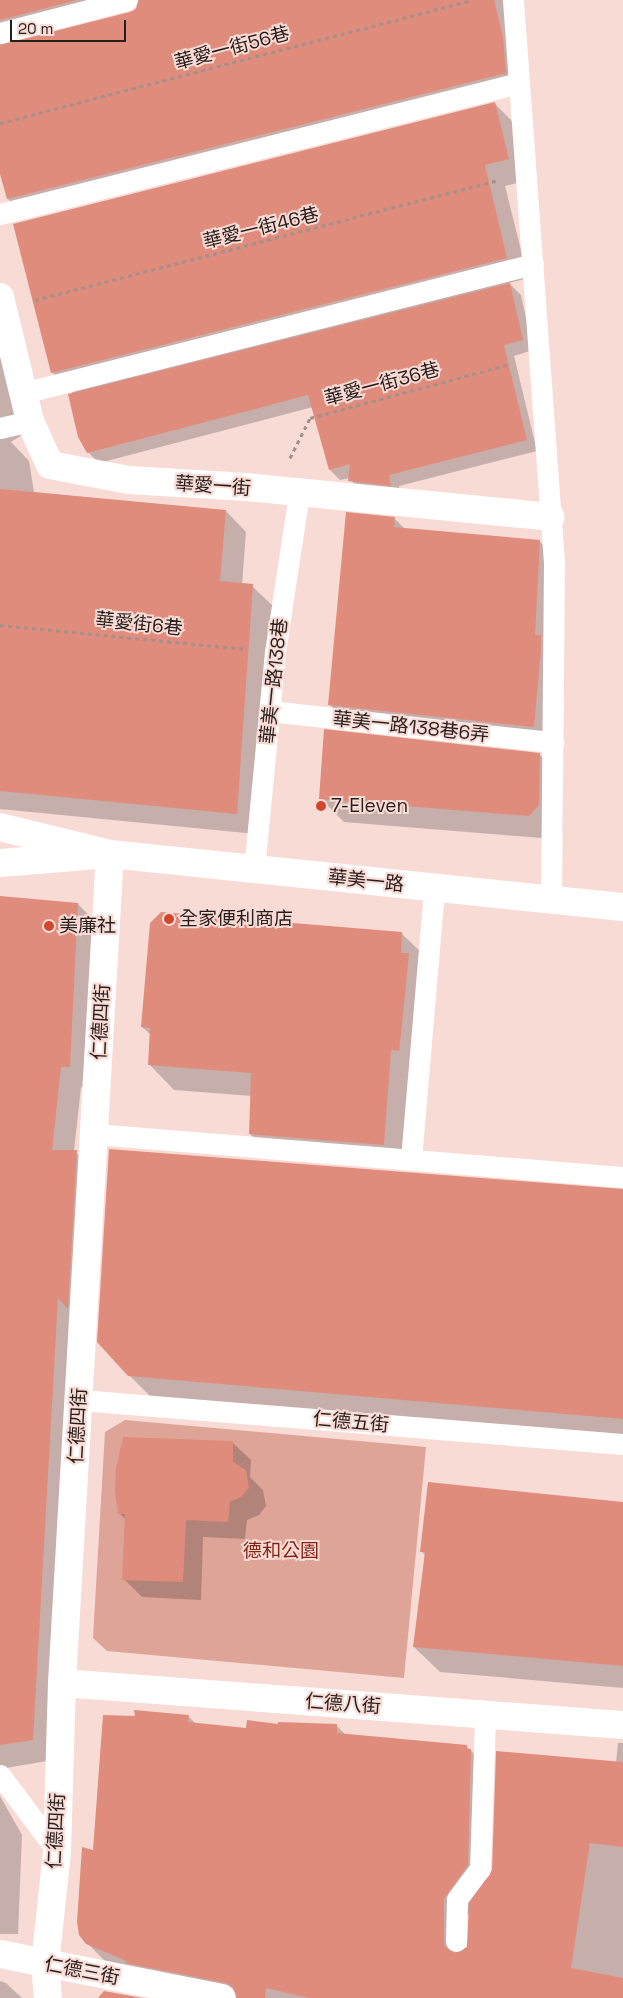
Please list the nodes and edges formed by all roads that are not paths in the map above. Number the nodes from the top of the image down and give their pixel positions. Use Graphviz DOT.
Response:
graph roads {
  1 [pos="126,0"];
  2 [pos="513,0"];
  3 [pos="0,33"];
  4 [pos="519,83"];
  5 [pos="0,214"];
  6 [pos="533,264"];
  7 [pos="2,314"];
  8 [pos="23,393"];
  9 [pos="30,421"];
  10 [pos="0,428"];
  11 [pos="287,492"];
  12 [pos="551,517"];
  13 [pos="270,711"];
  14 [pos="552,742"];
  15 [pos="0,828"];
  16 [pos="110,854"];
  17 [pos="0,863"];
  18 [pos="254,870"];
  19 [pos="434,888"];
  20 [pos="551,899"];
  21 [pos="623,906"];
  22 [pos="95,1134"];
  23 [pos="411,1159"];
  24 [pos="623,1177"];
  25 [pos="80,1400"];
  26 [pos="623,1444"];
  27 [pos="62,1683"];
  28 [pos="485,1715"];
  29 [pos="623,1725"];
  30 [pos="0,1775"];
  31 [pos="57,1851"];
  32 [pos="456,1941"];
  33 [pos="0,1954"];
  34 [pos="45,1964"];
  35 [pos="48,1998"];
  36 [pos="222,1998"];
  1 -- 3 [label="lane"];
  2 -- 4 [label="lane"];
  4 -- 5 [label="lane"];
  4 -- 6 [label="lane"];
  6 -- 8 [label="lane"];
  6 -- 12 [label="lane"];
  7 -- 8 [label="street, 華愛一街"];
  8 -- 9 [label="street, 華愛一街"];
  9 -- 10 [label="lane"];
  9 -- 11 [label="street, 華愛一街"];
  11 -- 12 [label="street, 華愛一街"];
  11 -- 13 [label="lane, 華美一路138巷"];
  12 -- 14 [label="lane"];
  13 -- 14 [label="lane, 華美一路138巷6弄"];
  13 -- 18 [label="lane, 華美一路138巷"];
  14 -- 20 [label="lane"];
  15 -- 16 [label="street, 華美一路"];
  16 -- 17 [label="street, 華美一路"];
  16 -- 18 [label="street, 華美一路"];
  16 -- 22 [label="street, 仁德四街"];
  18 -- 19 [label="street, 華美一路"];
  19 -- 20 [label="street, 華美一路"];
  19 -- 23 [label="lane"];
  20 -- 21 [label="street, 華美一路"];
  22 -- 23 [label="lane"];
  22 -- 25 [label="street, 仁德四街"];
  23 -- 24 [label="lane"];
  25 -- 26 [label="lane, 仁德五街"];
  25 -- 27 [label="street, 仁德四街"];
  27 -- 28 [label="street, 仁德八街"];
  27 -- 31 [label="street, 仁德四街"];
  28 -- 29 [label="street, 仁德八街"];
  28 -- 32 [label="lane"];
  30 -- 31 [label="lane"];
  31 -- 34 [label="street, 仁德四街"];
  33 -- 34 [label="street, 仁德三街"];
  34 -- 35 [label="street, 仁德四街"];
  34 -- 36 [label="street, 仁德三街"];
}
